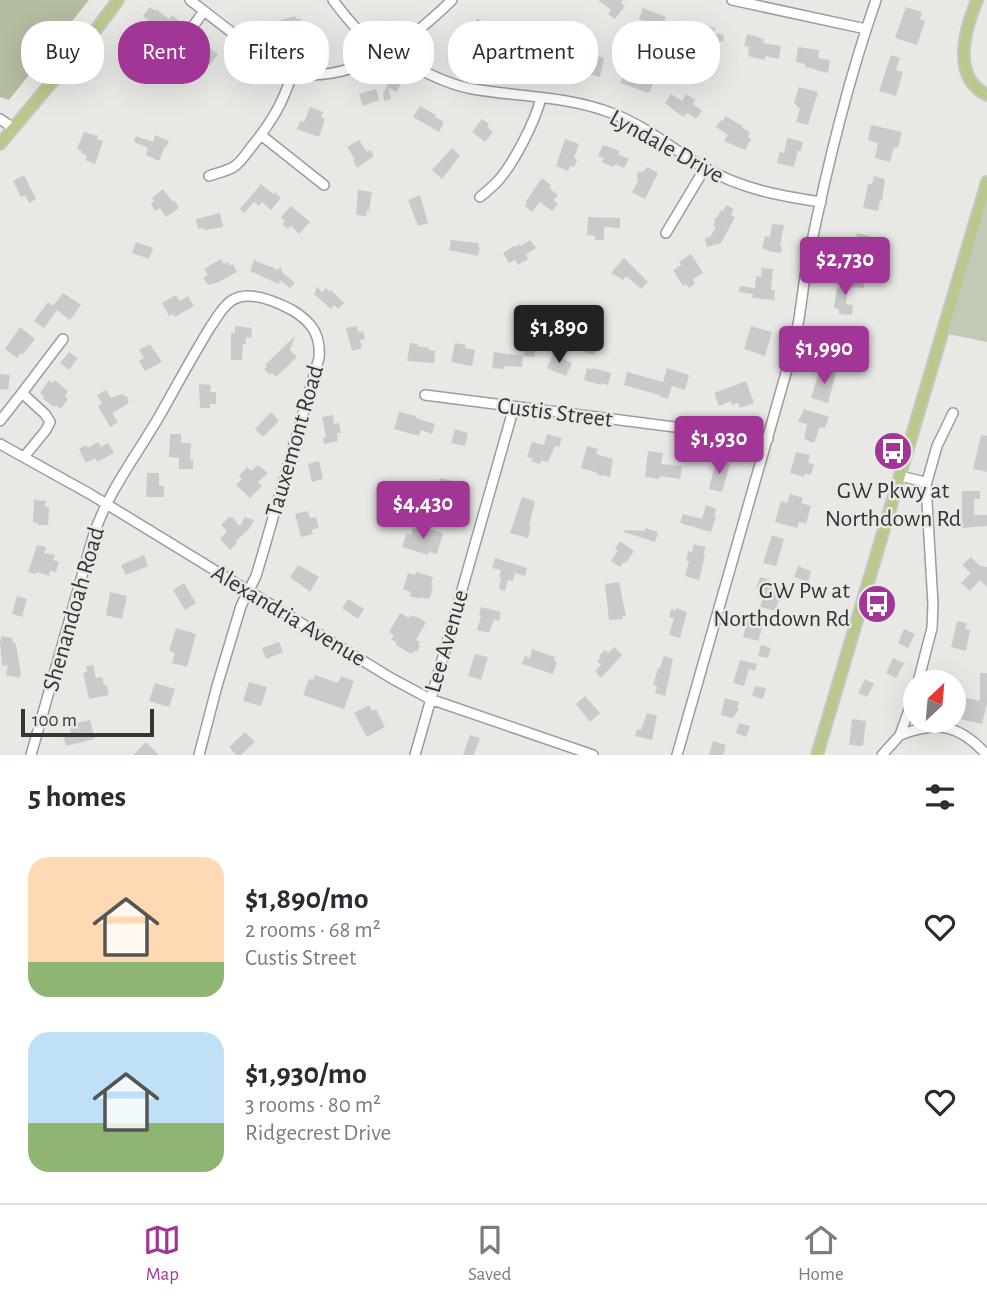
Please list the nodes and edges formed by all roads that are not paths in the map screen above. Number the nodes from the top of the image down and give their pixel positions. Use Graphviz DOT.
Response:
graph roads {
  1 [pos="118,0"];
  2 [pos="190,0"];
  3 [pos="332,0"];
  4 [pos="452,0"];
  5 [pos="732,0"];
  6 [pos="876,0"];
  7 [pos="977,0"];
  8 [pos="204,11"];
  9 [pos="197,21"];
  10 [pos="351,21"];
  11 [pos="429,21"];
  12 [pos="224,26"];
  13 [pos="866,29"];
  14 [pos="434,76"];
  15 [pos="288,84"];
  16 [pos="987,95"];
  17 [pos="541,98"];
  18 [pos="0,119"];
  19 [pos="13,128"];
  20 [pos="261,135"];
  21 [pos="0,144"];
  22 [pos="705,168"];
  23 [pos="209,176"];
  24 [pos="987,182"];
  25 [pos="324,185"];
  26 [pos="480,197"];
  27 [pos="821,202"];
  28 [pos="666,233"];
  29 [pos="63,339"];
  30 [pos="22,393"];
  31 [pos="425,395"];
  32 [pos="513,407"];
  33 [pos="953,413"];
  34 [pos="0,421"];
  35 [pos="768,439"];
  36 [pos="0,444"];
  37 [pos="24,457"];
  38 [pos="900,476"];
  39 [pos="926,485"];
  40 [pos="106,504"];
  41 [pos="249,591"];
  42 [pos="921,670"];
  43 [pos="430,699"];
  44 [pos="903,727"];
  45 [pos="900,735"];
  46 [pos="31,755"];
  47 [pos="199,755"];
  48 [pos="415,755"];
  49 [pos="593,755"];
  50 [pos="677,755"];
  51 [pos="817,755"];
  52 [pos="882,755"];
  53 [pos="987,755"];
  1 -- 19 [label="main road"];
  2 -- 8 [label="street"];
  3 -- 10 [label="street, Lyndale Drive"];
  4 -- 11 [label="street"];
  5 -- 13 [label="street"];
  6 -- 13 [label="street"];
  7 -- 16 [label="main road"];
  8 -- 9 [label="street"];
  8 -- 12 [label="street"];
  13 -- 27 [label="street"];
  14 -- 17 [label="street, Lyndale Drive"];
  15 -- 20 [label="street"];
  17 -- 22 [label="street, Lyndale Drive"];
  17 -- 26 [label="street"];
  18 -- 19 [label="street"];
  19 -- 21 [label="main road"];
  20 -- 23 [label="street"];
  20 -- 25 [label="street"];
  22 -- 27 [label="street, Lyndale Drive"];
  22 -- 28 [label="street"];
  24 -- 38 [label="main road"];
  27 -- 35 [label="street"];
  29 -- 30 [label="street"];
  30 -- 34 [label="street"];
  30 -- 37 [label="street"];
  31 -- 32 [label="street, Custis Street"];
  32 -- 35 [label="street, Custis Street"];
  32 -- 43 [label="street, Lee Avenue"];
  33 -- 39 [label="street"];
  35 -- 50 [label="street"];
  36 -- 37 [label="street, Alexandria Avenue"];
  37 -- 40 [label="street, Alexandria Avenue"];
  38 -- 39 [label="street"];
  38 -- 51 [label="main road"];
  39 -- 42 [label="street"];
  40 -- 41 [label="street, Alexandria Avenue"];
  40 -- 41 [label="street, Tauxemont Road"];
  40 -- 46 [label="street, Shenandoah Road"];
  41 -- 43 [label="street, Alexandria Avenue"];
  41 -- 47 [label="street, Tauxemont Road"];
  43 -- 48 [label="street, Lee Avenue"];
  43 -- 49 [label="street, Alexandria Avenue"];
  44 -- 45 [label="street"];
  45 -- 52 [label="street"];
  45 -- 53 [label="street"];
}
